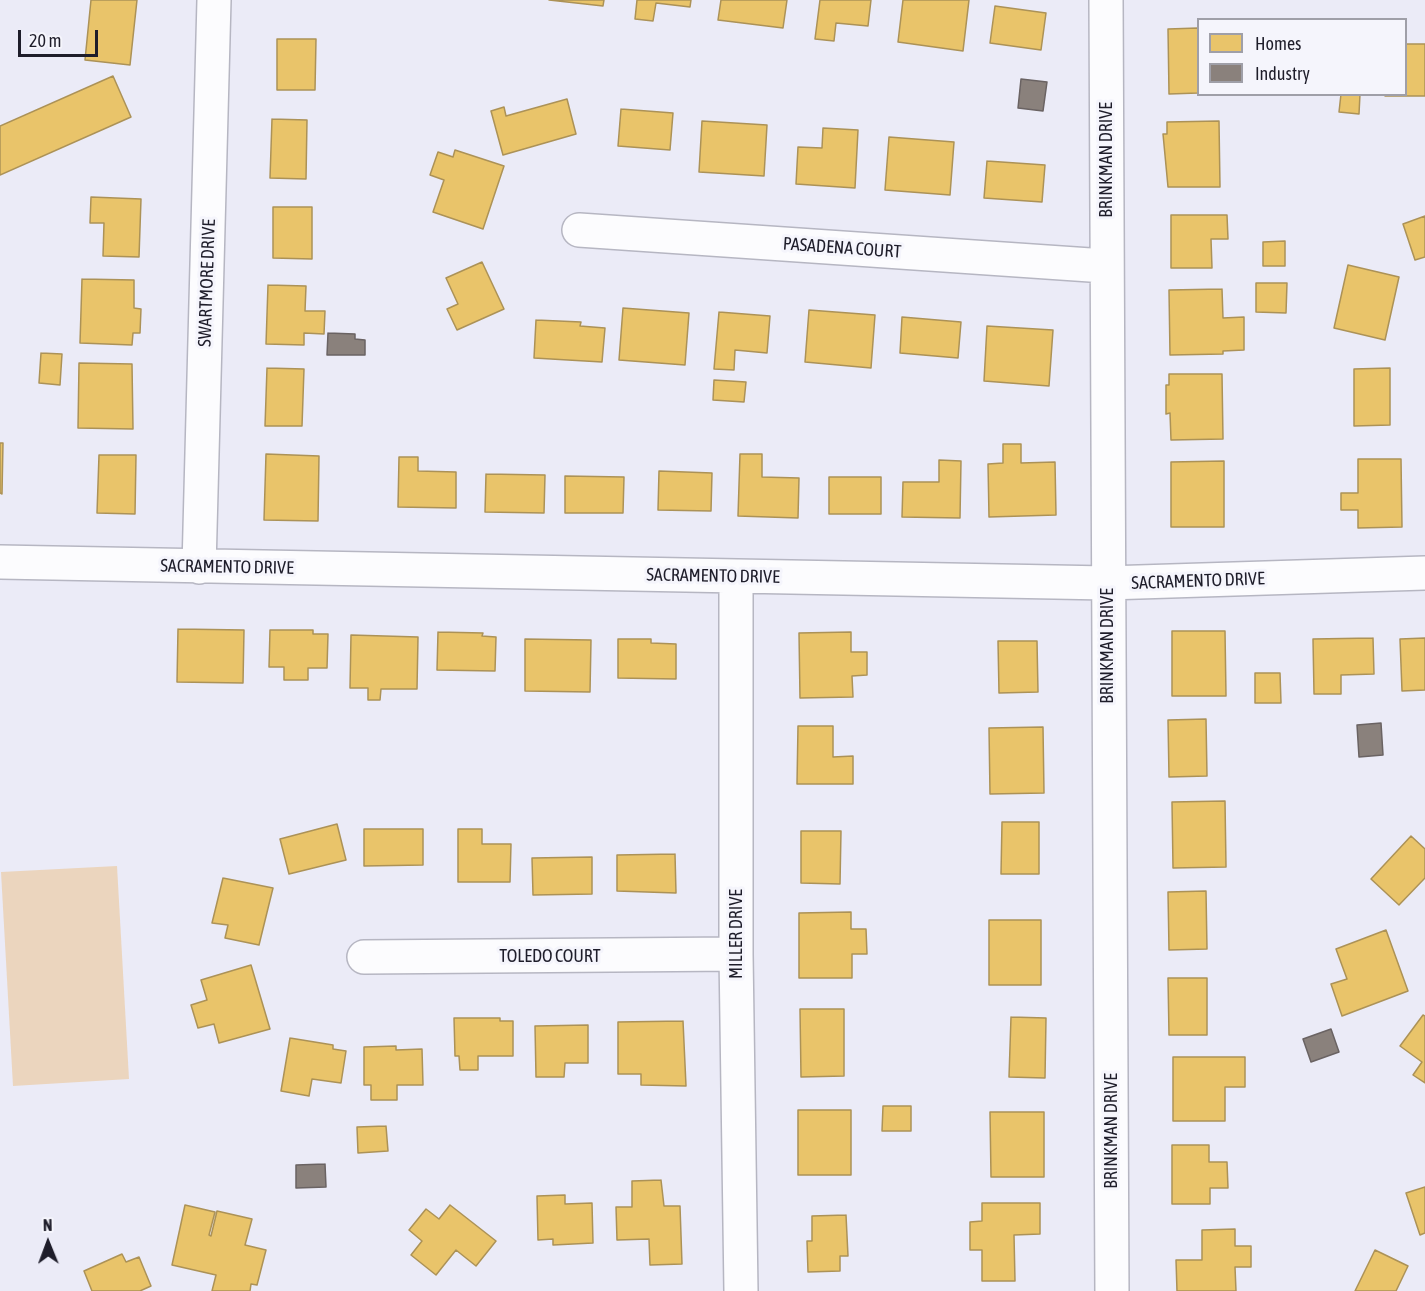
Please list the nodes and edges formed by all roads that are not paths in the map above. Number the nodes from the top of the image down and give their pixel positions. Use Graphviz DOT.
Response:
graph roads {
  1 [pos="214,0"];
  2 [pos="1106,0"];
  3 [pos="579,230"];
  4 [pos="1105,266"];
  5 [pos="0,562"];
  6 [pos="199,567"];
  7 [pos="1425,573"];
  8 [pos="736,577"];
  9 [pos="1107,583"];
  10 [pos="736,954"];
  11 [pos="364,957"];
  12 [pos="741,1291"];
  13 [pos="1112,1291"];
  1 -- 6 [label="street, SWARTMORE DRIVE"];
  2 -- 4 [label="street, BRINKMAN DRIVE"];
  3 -- 4 [label="street, PASADENA COURT"];
  4 -- 9 [label="street, BRINKMAN DRIVE"];
  5 -- 6 [label="street, SACRAMENTO DRIVE"];
  6 -- 8 [label="street, SACRAMENTO DRIVE"];
  7 -- 9 [label="street, SACRAMENTO DRIVE"];
  8 -- 9 [label="street, SACRAMENTO DRIVE"];
  8 -- 10 [label="street, MILLER DRIVE"];
  9 -- 13 [label="street, BRINKMAN DRIVE"];
  10 -- 11 [label="street, TOLEDO COURT"];
  10 -- 12 [label="street, MILLER DRIVE"];
}
